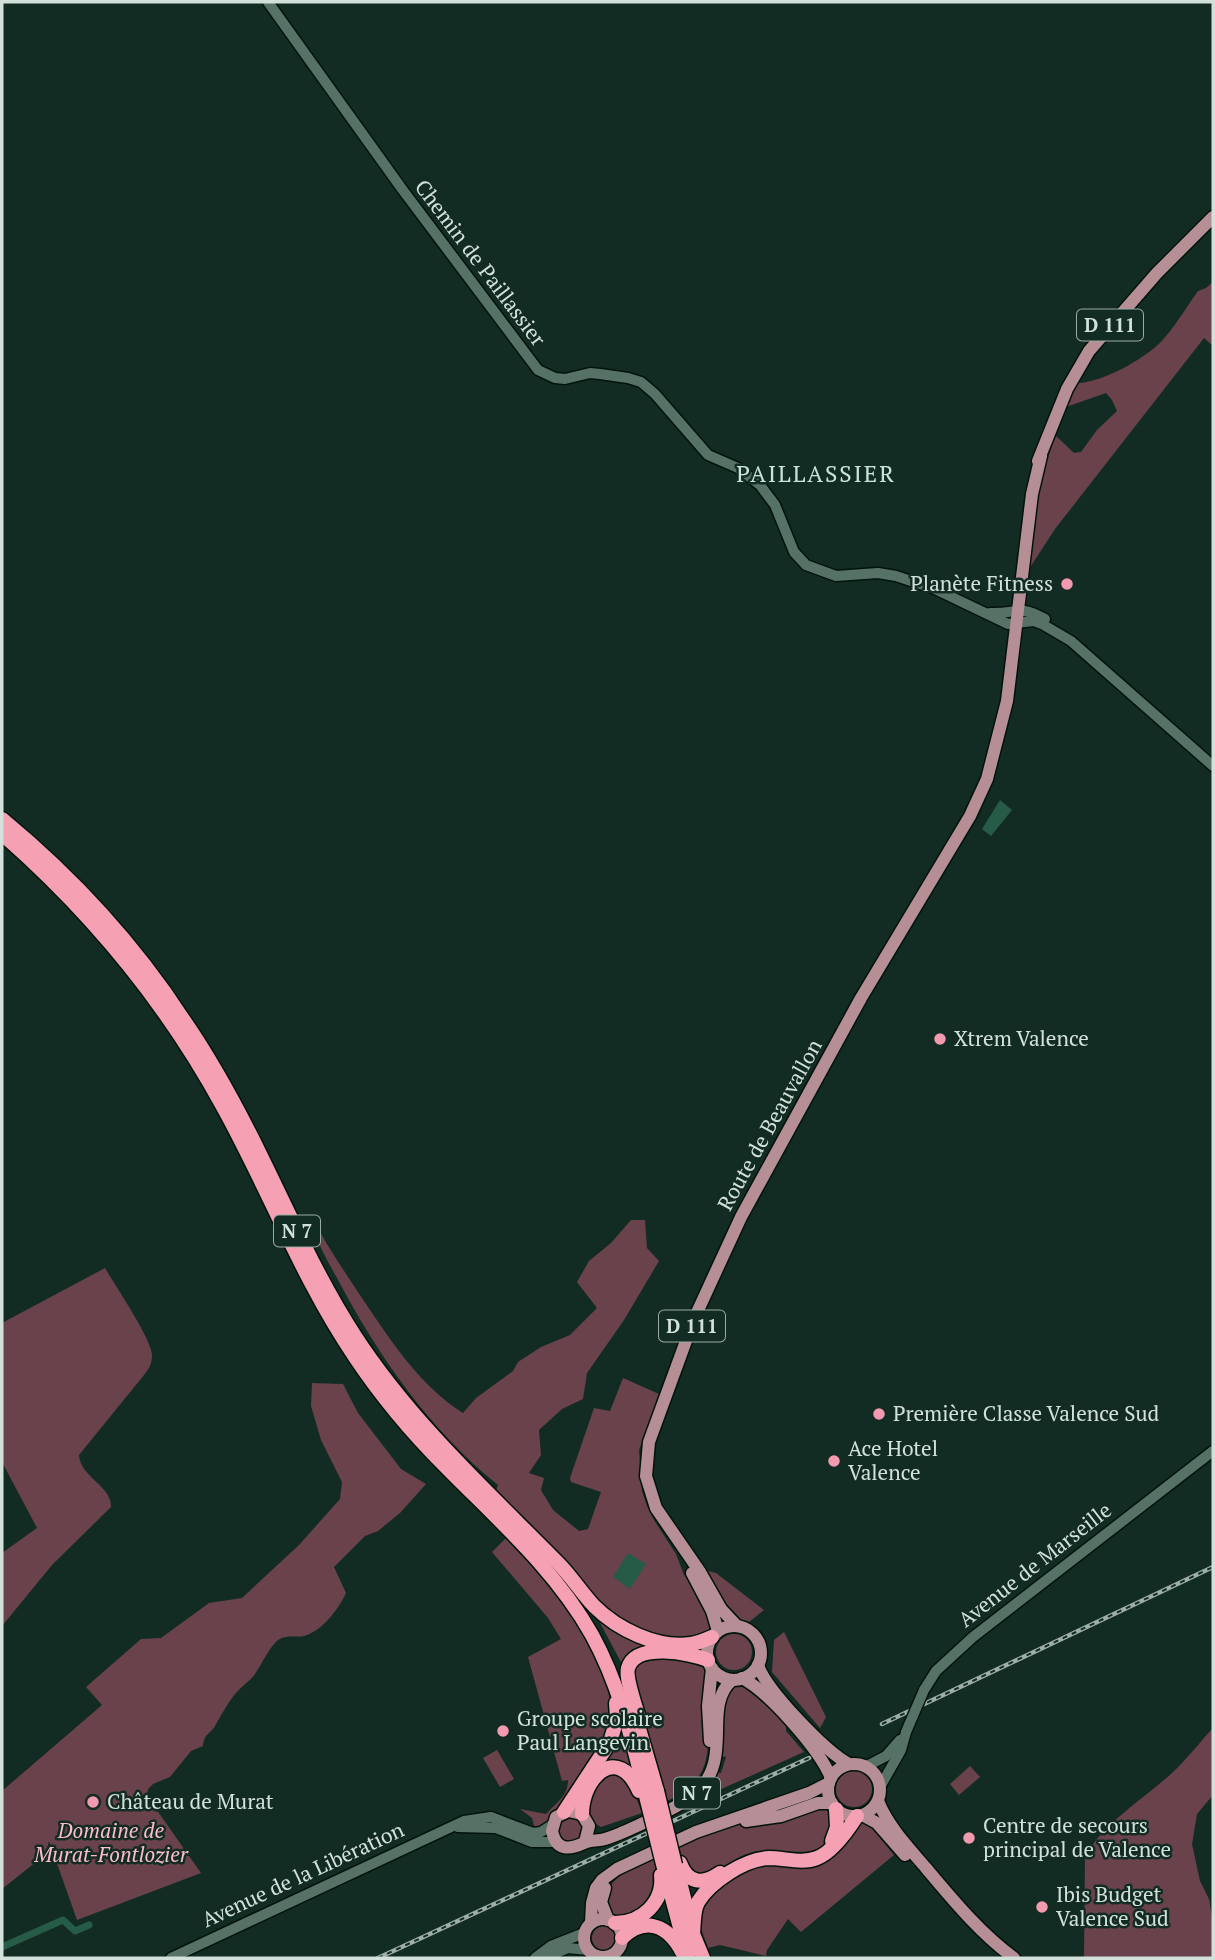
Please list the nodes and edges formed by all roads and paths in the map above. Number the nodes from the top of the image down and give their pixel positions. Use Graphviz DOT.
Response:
graph roads {
  1 [pos="268,2"];
  2 [pos="1213,217"];
  3 [pos="1013,617"];
  4 [pos="1213,760"];
  5 [pos="1213,766"];
  6 [pos="2,819"];
  7 [pos="2,834"];
  8 [pos="1213,1451"];
  9 [pos="529,1535"];
  10 [pos="678,1544"];
  11 [pos="737,1626"];
  12 [pos="715,1634"];
  13 [pos="592,1635"];
  14 [pos="710,1664"];
  15 [pos="758,1665"];
  16 [pos="737,1679"];
  17 [pos="906,1732"];
  18 [pos="646,1751"];
  19 [pos="849,1765"];
  20 [pos="866,1767"];
  21 [pos="830,1781"];
  22 [pos="879,1794"];
  23 [pos="648,1795"];
  24 [pos="834,1806"];
  25 [pos="564,1812"];
  26 [pos="860,1815"];
  27 [pos="585,1820"];
  28 [pos="659,1823"];
  29 [pos="552,1825"];
  30 [pos="452,1828"];
  31 [pos="556,1842"];
  32 [pos="585,1842"];
  33 [pos="670,1867"];
  34 [pos="611,1921"];
  35 [pos="588,1928"];
  36 [pos="693,1934"];
  37 [pos="622,1941"];
  38 [pos="588,1950"];
  39 [pos="611,1957"];
  40 [pos="170,1958"];
  41 [pos="535,1958"];
  42 [pos="545,1958"];
  43 [pos="626,1958"];
  44 [pos="686,1958"];
  45 [pos="703,1958"];
  46 [pos="1001,1958"];
  47 [pos="1014,1958"];
  1 -- 3 [label="street, Chemin de Paillassier"];
  2 -- 3 [label="main road, Route de Beauvallon / D 111"];
  3 -- 4 [label="street"];
  3 -- 5 [label="street"];
  3 -- 10 [label="main road, Route de Beauvallon / D 111"];
  6 -- 9 [label="highway, N 7"];
  7 -- 13 [label="highway, N 7"];
  8 -- 17 [label="street, Avenue de Marseille, bridge"];
  9 -- 12 [label="highway, N 7"];
  9 -- 18 [label="highway, N 7"];
  10 -- 11 [label="main road, D 111"];
  10 -- 12 [label="main road, D 111"];
  11 -- 12 [label="main road"];
  11 -- 15 [label="main road"];
  12 -- 14 [label="main road"];
  13 -- 23 [label="highway, N 7"];
  13 -- 25 [label="highway, N 7"];
  14 -- 16 [label="main road"];
  14 -- 18 [label="highway"];
  14 -- 27 [label="main road, N 7"];
  15 -- 16 [label="main road"];
  15 -- 19 [label="main road"];
  16 -- 21 [label="main road"];
  16 -- 32 [label="main road, N 7"];
  17 -- 20 [label="street, Avenue de Marseille"];
  17 -- 22 [label="street, Avenue de Marseille"];
  18 -- 23 [label="highway, N 7"];
  19 -- 20 [label="main road"];
  19 -- 21 [label="main road"];
  20 -- 22 [label="main road"];
  21 -- 24 [label="main road"];
  21 -- 35 [label="main road"];
  22 -- 26 [label="main road"];
  22 -- 47 [label="main road"];
  23 -- 27 [label="highway"];
  23 -- 28 [label="highway, N 7, bridge"];
  24 -- 26 [label="main road"];
  24 -- 33 [label="highway"];
  24 -- 34 [label="main road"];
  25 -- 27 [label="main road"];
  25 -- 29 [label="main road"];
  26 -- 36 [label="highway"];
  26 -- 46 [label="main road"];
  27 -- 32 [label="main road"];
  28 -- 33 [label="highway, bridge"];
  28 -- 33 [label="highway, N 7, bridge"];
  29 -- 30 [label="street, Avenue de la Libération"];
  29 -- 31 [label="main road"];
  30 -- 31 [label="street, Avenue de la Libération"];
  30 -- 40 [label="street, Avenue de la Libération"];
  31 -- 32 [label="main road"];
  33 -- 34 [label="highway"];
  33 -- 36 [label="highway"];
  33 -- 44 [label="highway"];
  34 -- 35 [label="main road"];
  34 -- 37 [label="main road"];
  35 -- 38 [label="main road"];
  35 -- 41 [label="street"];
  36 -- 45 [label="highway"];
  37 -- 39 [label="main road"];
  37 -- 43 [label="main road"];
  37 -- 44 [label="highway"];
  38 -- 39 [label="main road"];
  38 -- 42 [label="street"];
}
